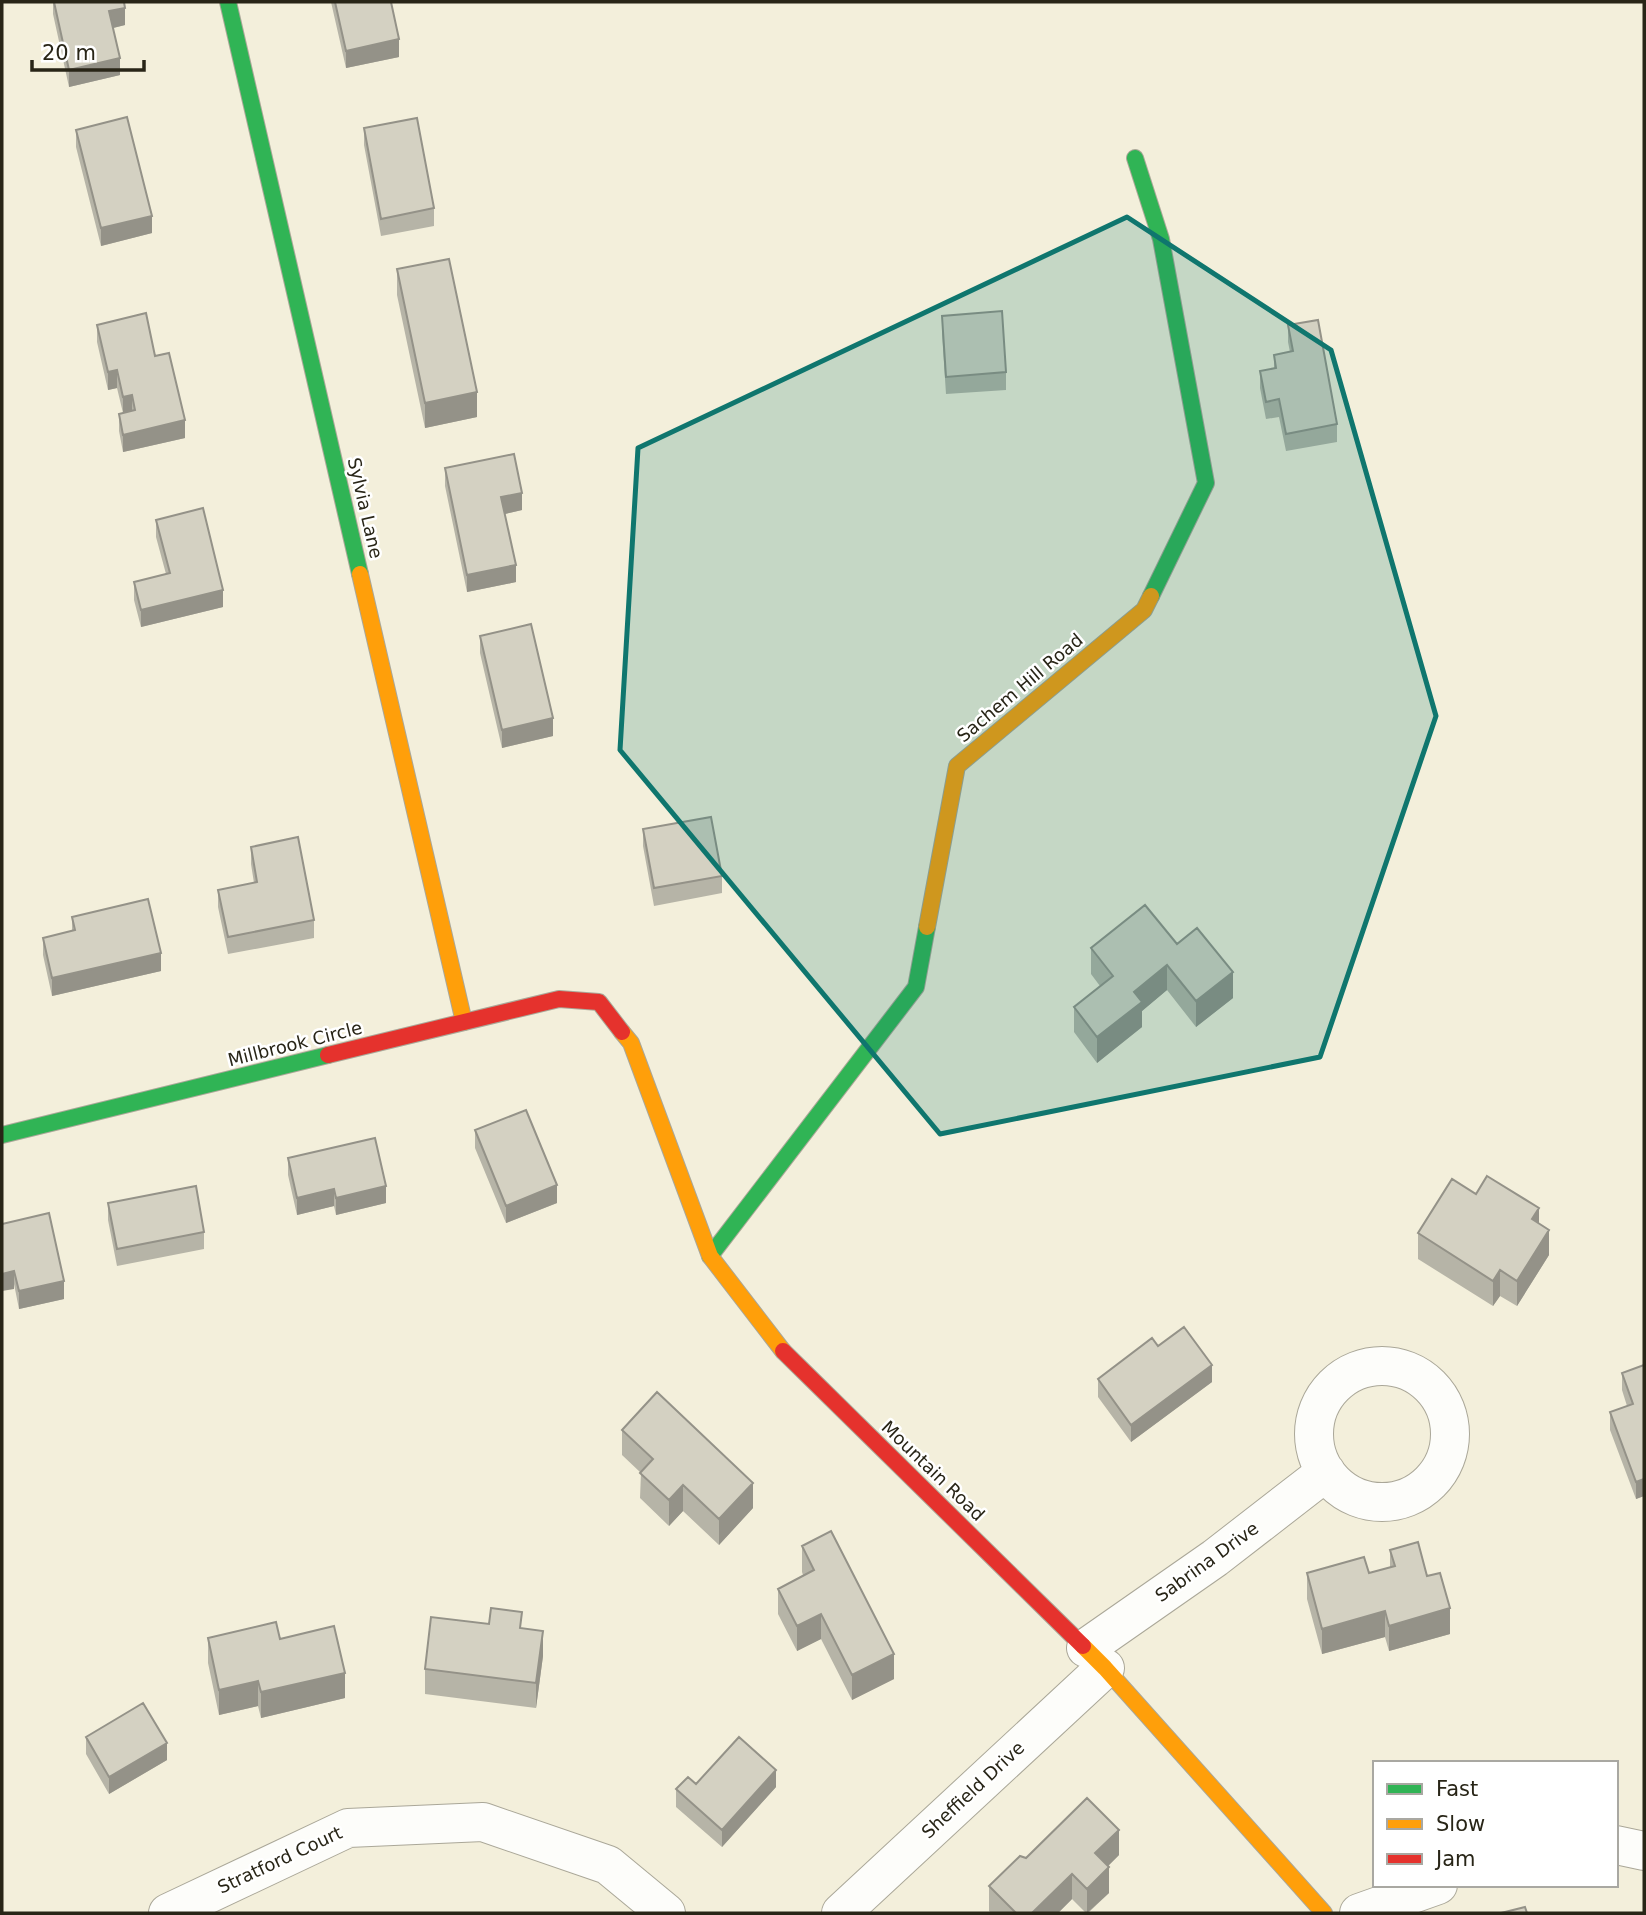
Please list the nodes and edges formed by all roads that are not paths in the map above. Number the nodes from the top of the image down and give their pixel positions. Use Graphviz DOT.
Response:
graph roads {
  1 [pos="228,2"];
  2 [pos="1135,158"];
  3 [pos="599,1002"];
  4 [pos="464,1023"];
  5 [pos="2,1135"];
  6 [pos="710,1256"];
  7 [pos="1326,1472"];
  8 [pos="1096,1658"];
  9 [pos="1618,1846"];
  10 [pos="1644,1852"];
  11 [pos="1432,1887"];
  12 [pos="168,1913"];
  13 [pos="666,1913"];
  14 [pos="841,1913"];
  15 [pos="1324,1913"];
  16 [pos="1359,1913"];
  1 -- 4 [label="street, Sylvia Lane"];
  2 -- 6 [label="street, Sachem Hill Road"];
  3 -- 4 [label="street, Millbrook Circle"];
  3 -- 6 [label="street, Mountain Road"];
  4 -- 5 [label="street, Millbrook Circle"];
  6 -- 8 [label="street, Mountain Road"];
  7 -- 8 [label="street, Sabrina Drive"];
  8 -- 14 [label="street, Sheffield Drive"];
  8 -- 15 [label="street, Mountain Road"];
  9 -- 10 [label="street"];
  11 -- 16 [label="street"];
  12 -- 13 [label="street, Stratford Court"];
}
